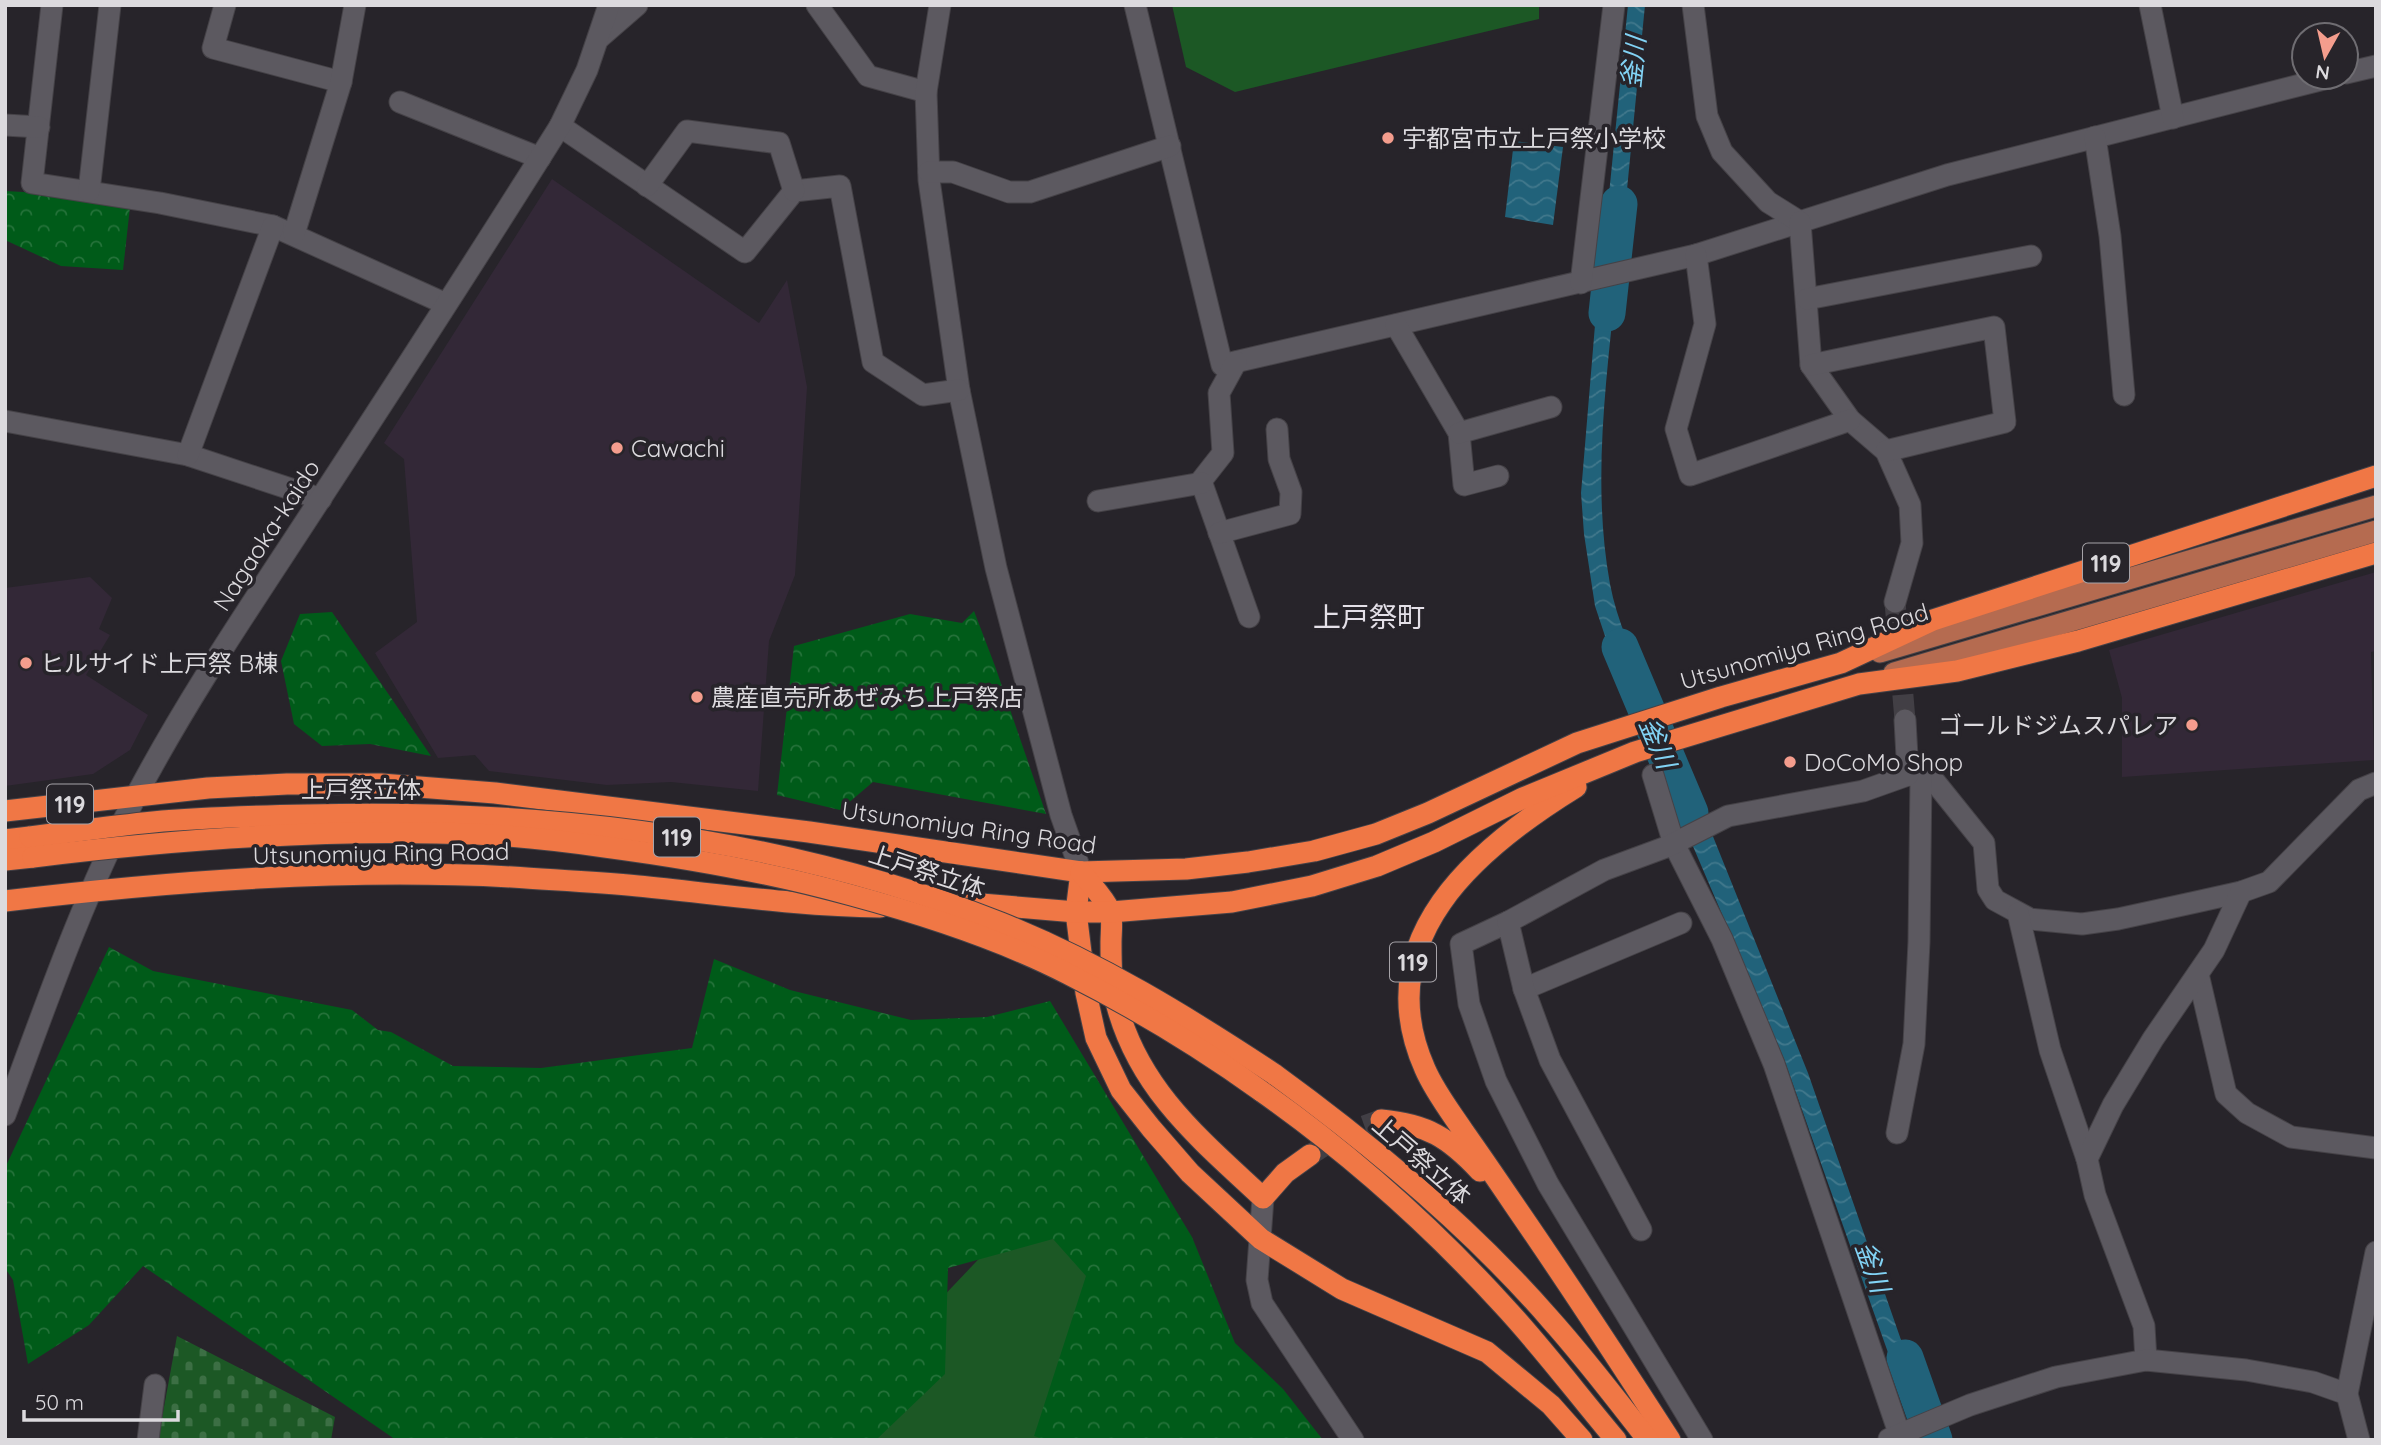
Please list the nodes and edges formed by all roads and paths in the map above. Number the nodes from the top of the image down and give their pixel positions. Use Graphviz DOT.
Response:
graph roads {
  1 [pos="52,5"];
  2 [pos="110,5"];
  3 [pos="225,5"];
  4 [pos="355,5"];
  5 [pos="609,5"];
  6 [pos="637,5"];
  7 [pos="817,5"];
  8 [pos="940,5"];
  9 [pos="1135,5"];
  10 [pos="1614,5"];
  11 [pos="1693,5"];
  12 [pos="2150,5"];
  13 [pos="599,38"];
  14 [pos="341,82"];
  15 [pos="2290,88"];
  16 [pos="926,92"];
  17 [pos="400,102"];
  18 [pos="2173,118"];
  19 [pos="5,125"];
  20 [pos="560,126"];
  21 [pos="39,127"];
  22 [pos="2095,138"];
  23 [pos="1170,146"];
  24 [pos="540,158"];
  25 [pos="929,172"];
  26 [pos="647,186"];
  27 [pos="89,191"];
  28 [pos="794,191"];
  29 [pos="1800,222"];
  30 [pos="272,226"];
  31 [pos="294,234"];
  32 [pos="1696,255"];
  33 [pos="2031,256"];
  34 [pos="1581,283"];
  35 [pos="1807,299"];
  36 [pos="446,304"];
  37 [pos="1396,325"];
  38 [pos="1236,362"];
  39 [pos="1811,365"];
  40 [pos="959,390"];
  41 [pos="2124,395"];
  42 [pos="1551,407"];
  43 [pos="1850,420"];
  44 [pos="5,421"];
  45 [pos="1277,429"];
  46 [pos="1459,433"];
  47 [pos="1886,450"];
  48 [pos="188,455"];
  49 [pos="1498,476"];
  50 [pos="2376,476"];
  51 [pos="1202,483"];
  52 [pos="321,499"];
  53 [pos="1098,501"];
  54 [pos="2376,506"];
  55 [pos="2376,531"];
  56 [pos="1219,533"];
  57 [pos="2376,553"];
  58 [pos="1895,602"];
  59 [pos="1249,617"];
  60 [pos="1841,663"];
  61 [pos="1859,684"];
  62 [pos="1905,720"];
  63 [pos="1634,752"];
  64 [pos="1653,775"];
  65 [pos="1915,776"];
  66 [pos="2376,782"];
  67 [pos="135,797"];
  68 [pos="5,811"];
  69 [pos="5,840"];
  70 [pos="1674,844"];
  71 [pos="31,847"];
  72 [pos="5,860"];
  73 [pos="1081,872"];
  74 [pos="90,891"];
  75 [pos="2241,892"];
  76 [pos="5,901"];
  77 [pos="1076,912"];
  78 [pos="1111,912"];
  79 [pos="2018,913"];
  80 [pos="1508,922"];
  81 [pos="1681,923"];
  82 [pos="2198,974"];
  83 [pos="1524,989"];
  84 [pos="1267,1083"];
  85 [pos="5,1115"];
  86 [pos="1381,1120"];
  87 [pos="1897,1133"];
  88 [pos="2376,1148"];
  89 [pos="1310,1155"];
  90 [pos="2087,1159"];
  91 [pos="1263,1198"];
  92 [pos="1641,1230"];
  93 [pos="1261,1239"];
  94 [pos="1538,1239"];
  95 [pos="2376,1252"];
  96 [pos="2146,1360"];
  97 [pos="155,1385"];
  98 [pos="2347,1394"];
  99 [pos="1897,1435"];
  100 [pos="148,1440"];
  101 [pos="1353,1440"];
  102 [pos="1582,1440"];
  103 [pos="1616,1440"];
  104 [pos="1648,1440"];
  105 [pos="1670,1440"];
  106 [pos="1702,1440"];
  107 [pos="2359,1440"];
  1 -- 21 [label="street"];
  2 -- 27 [label="street"];
  3 -- 14 [label="street"];
  4 -- 14 [label="street"];
  5 -- 13 [label="street, Nagaoka-kaido"];
  6 -- 13 [label="street"];
  7 -- 16 [label="street"];
  8 -- 16 [label="street"];
  9 -- 23 [label="street"];
  10 -- 34 [label="street"];
  11 -- 29 [label="street"];
  12 -- 18 [label="street"];
  13 -- 20 [label="street, Nagaoka-kaido"];
  14 -- 31 [label="street"];
  15 -- 18 [label="street"];
  16 -- 25 [label="street"];
  17 -- 24 [label="street"];
  18 -- 22 [label="street"];
  19 -- 21 [label="street"];
  20 -- 24 [label="street, Nagaoka-kaido"];
  20 -- 26 [label="street"];
  21 -- 27 [label="street"];
  22 -- 29 [label="street"];
  22 -- 41 [label="street"];
  23 -- 25 [label="street"];
  23 -- 38 [label="street"];
  24 -- 36 [label="street, Nagaoka-kaido"];
  25 -- 40 [label="street"];
  26 -- 28 [label="street"];
  26 -- 28 [label="street"];
  27 -- 30 [label="street"];
  28 -- 40 [label="street"];
  29 -- 32 [label="street"];
  29 -- 35 [label="street"];
  30 -- 31 [label="street"];
  30 -- 48 [label="street"];
  31 -- 36 [label="street"];
  32 -- 34 [label="street"];
  32 -- 43 [label="street"];
  33 -- 35 [label="street"];
  34 -- 37 [label="street"];
  35 -- 39 [label="street"];
  36 -- 52 [label="street, Nagaoka-kaido"];
  37 -- 38 [label="street"];
  37 -- 46 [label="street"];
  38 -- 51 [label="street"];
  39 -- 43 [label="street"];
  39 -- 47 [label="street"];
  40 -- 73 [label="street"];
  42 -- 46 [label="street"];
  43 -- 47 [label="street"];
  44 -- 48 [label="street"];
  45 -- 56 [label="street"];
  46 -- 49 [label="street"];
  47 -- 58 [label="street"];
  48 -- 52 [label="street"];
  50 -- 60 [label="highway, 119"];
  51 -- 53 [label="street"];
  51 -- 56 [label="street"];
  52 -- 67 [label="street, Nagaoka-kaido"];
  54 -- 60 [label="main road, Utsunomiya Ring Road"];
  55 -- 61 [label="main road, Utsunomiya Ring Road"];
  56 -- 59 [label="street"];
  57 -- 61 [label="highway, 119"];
  60 -- 73 [label="highway, Utsunomiya Ring Road / 119"];
  61 -- 63 [label="highway, Utsunomiya Ring Road / 119"];
  62 -- 65 [label="street"];
  63 -- 78 [label="highway, Utsunomiya Ring Road / 119"];
  63 -- 94 [label="highway, 119"];
  64 -- 70 [label="street"];
  65 -- 70 [label="street"];
  65 -- 79 [label="street"];
  65 -- 87 [label="street"];
  66 -- 75 [label="street"];
  67 -- 68 [label="highway, Utsunomiya Ring Road / 119"];
  67 -- 73 [label="highway, Utsunomiya Ring Road / 119"];
  67 -- 74 [label="street, Nagaoka-kaido"];
  69 -- 71 [label="highway, 上戸祭立体 / 119"];
  70 -- 80 [label="street"];
  70 -- 99 [label="street"];
  71 -- 72 [label="highway, 上戸祭立体 / 119"];
  71 -- 84 [label="highway, 上戸祭立体 / 119, bridge"];
  73 -- 77 [label="highway"];
  73 -- 78 [label="highway"];
  74 -- 76 [label="highway, Utsunomiya Ring Road / 119"];
  74 -- 77 [label="highway, Utsunomiya Ring Road / 119"];
  74 -- 85 [label="street, Nagaoka-kaido"];
  75 -- 79 [label="street"];
  75 -- 82 [label="street"];
  77 -- 78 [label="highway, Utsunomiya Ring Road / 119"];
  77 -- 93 [label="highway"];
  78 -- 91 [label="highway"];
  79 -- 90 [label="street"];
  80 -- 83 [label="street"];
  80 -- 106 [label="street"];
  81 -- 83 [label="street"];
  82 -- 88 [label="street"];
  82 -- 90 [label="street"];
  83 -- 92 [label="street"];
  84 -- 103 [label="highway, 上戸祭立体 / 119"];
  84 -- 104 [label="highway, 上戸祭立体 / 119"];
  86 -- 94 [label="highway, 119"];
  89 -- 91 [label="highway"];
  90 -- 96 [label="street"];
  91 -- 93 [label="street"];
  93 -- 101 [label="street"];
  93 -- 102 [label="highway"];
  94 -- 105 [label="highway, 119"];
  95 -- 98 [label="street"];
  96 -- 98 [label="street"];
  96 -- 99 [label="street"];
  97 -- 100 [label="street"];
  98 -- 107 [label="street"];
}
